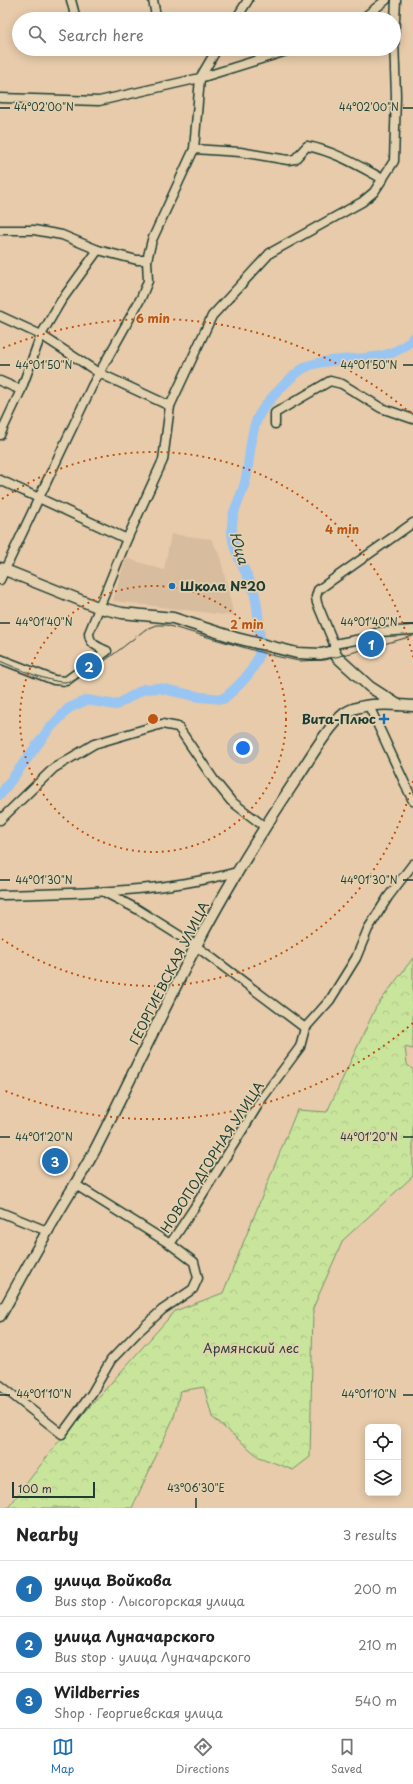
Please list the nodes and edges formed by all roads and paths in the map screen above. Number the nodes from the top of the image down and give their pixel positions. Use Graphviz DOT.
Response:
graph roads {
  1 [pos="72,0"];
  2 [pos="153,0"];
  3 [pos="248,0"];
  4 [pos="386,0"];
  5 [pos="396,0"];
  6 [pos="75,12"];
  7 [pos="155,12"];
  8 [pos="240,12"];
  9 [pos="371,12"];
  10 [pos="395,12"];
  11 [pos="213,56"];
  12 [pos="271,56"];
  13 [pos="395,56"];
  14 [pos="200,78"];
  15 [pos="0,98"];
  16 [pos="194,149"];
  17 [pos="383,179"];
  18 [pos="0,230"];
  19 [pos="98,250"];
  20 [pos="147,260"];
  21 [pos="0,316"];
  22 [pos="42,335"];
  23 [pos="99,373"];
  24 [pos="0,381"];
  25 [pos="21,390"];
  26 [pos="170,406"];
  27 [pos="413,419"];
  28 [pos="275,424"];
  29 [pos="0,435"];
  30 [pos="0,480"];
  31 [pos="39,497"];
  32 [pos="413,523"];
  33 [pos="127,539"];
  34 [pos="2,569"];
  35 [pos="0,580"];
  36 [pos="100,608"];
  37 [pos="413,630"];
  38 [pos="334,647"];
  39 [pos="0,659"];
  40 [pos="370,687"];
  41 [pos="398,705"];
  42 [pos="369,706"];
  43 [pos="413,706"];
  44 [pos="413,801"];
  45 [pos="0,820"];
  46 [pos="265,827"];
  47 [pos="413,864"];
  48 [pos="237,872"];
  49 [pos="106,893"];
  50 [pos="0,895"];
  51 [pos="196,946"];
  52 [pos="305,1028"];
  53 [pos="76,1185"];
  54 [pos="0,1212"];
  55 [pos="47,1231"];
  56 [pos="170,1244"];
  57 [pos="0,1316"];
  58 [pos="0,1385"];
  1 -- 6 [label="street"];
  2 -- 7 [label="street"];
  3 -- 8 [label="street"];
  4 -- 9 [label="street"];
  5 -- 10 [label="street"];
  11 -- 14 [label="street"];
  12 -- 14 [label="street"];
  13 -- 17 [label="street"];
  14 -- 15 [label="street"];
  14 -- 16 [label="street"];
  16 -- 17 [label="street"];
  16 -- 20 [label="street"];
  17 -- 26 [label="street"];
  18 -- 19 [label="street"];
  19 -- 20 [label="street"];
  19 -- 22 [label="street"];
  20 -- 23 [label="street"];
  21 -- 22 [label="street"];
  22 -- 23 [label="street"];
  22 -- 25 [label="street"];
  23 -- 26 [label="street"];
  23 -- 31 [label="street"];
  24 -- 25 [label="street"];
  25 -- 29 [label="street"];
  26 -- 33 [label="street"];
  27 -- 28 [label="street"];
  30 -- 31 [label="street"];
  31 -- 33 [label="street"];
  31 -- 34 [label="street"];
  32 -- 38 [label="street"];
  33 -- 36 [label="street"];
  34 -- 35 [label="street"];
  34 -- 36 [label="main road"];
  36 -- 38 [label="main road"];
  36 -- 39 [label="street"];
  37 -- 38 [label="street"];
  38 -- 40 [label="main road"];
  40 -- 41 [label="main road"];
  40 -- 42 [label="main road"];
  41 -- 42 [label="main road, ГЕОРГИЕВСКАЯ УЛИЦА"];
  41 -- 43 [label="main road, ГЕОРГИЕВСКАЯ УЛИЦА"];
  42 -- 44 [label="street"];
  42 -- 46 [label="main road, ГЕОРГИЕВСКАЯ УЛИЦА"];
  45 -- 46 [label="street"];
  46 -- 48 [label="main road, ГЕОРГИЕВСКАЯ УЛИЦА"];
  47 -- 52 [label="street, НОВОПОДГОРНАЯ УЛИЦА"];
  48 -- 49 [label="street"];
  48 -- 51 [label="main road, ГЕОРГИЕВСКАЯ УЛИЦА"];
  49 -- 50 [label="street"];
  49 -- 51 [label="street"];
  51 -- 52 [label="street"];
  51 -- 53 [label="main road, ГЕОРГИЕВСКАЯ УЛИЦА"];
  52 -- 56 [label="street, НОВОПОДГОРНАЯ УЛИЦА"];
  53 -- 55 [label="main road, ГЕОРГИЕВСКАЯ УЛИЦА"];
  53 -- 56 [label="street"];
  54 -- 55 [label="street"];
  55 -- 57 [label="main road, ГЕОРГИЕВСКАЯ УЛИЦА"];
  56 -- 58 [label="street, НОВОПОДГОРНАЯ УЛИЦА"];
}
